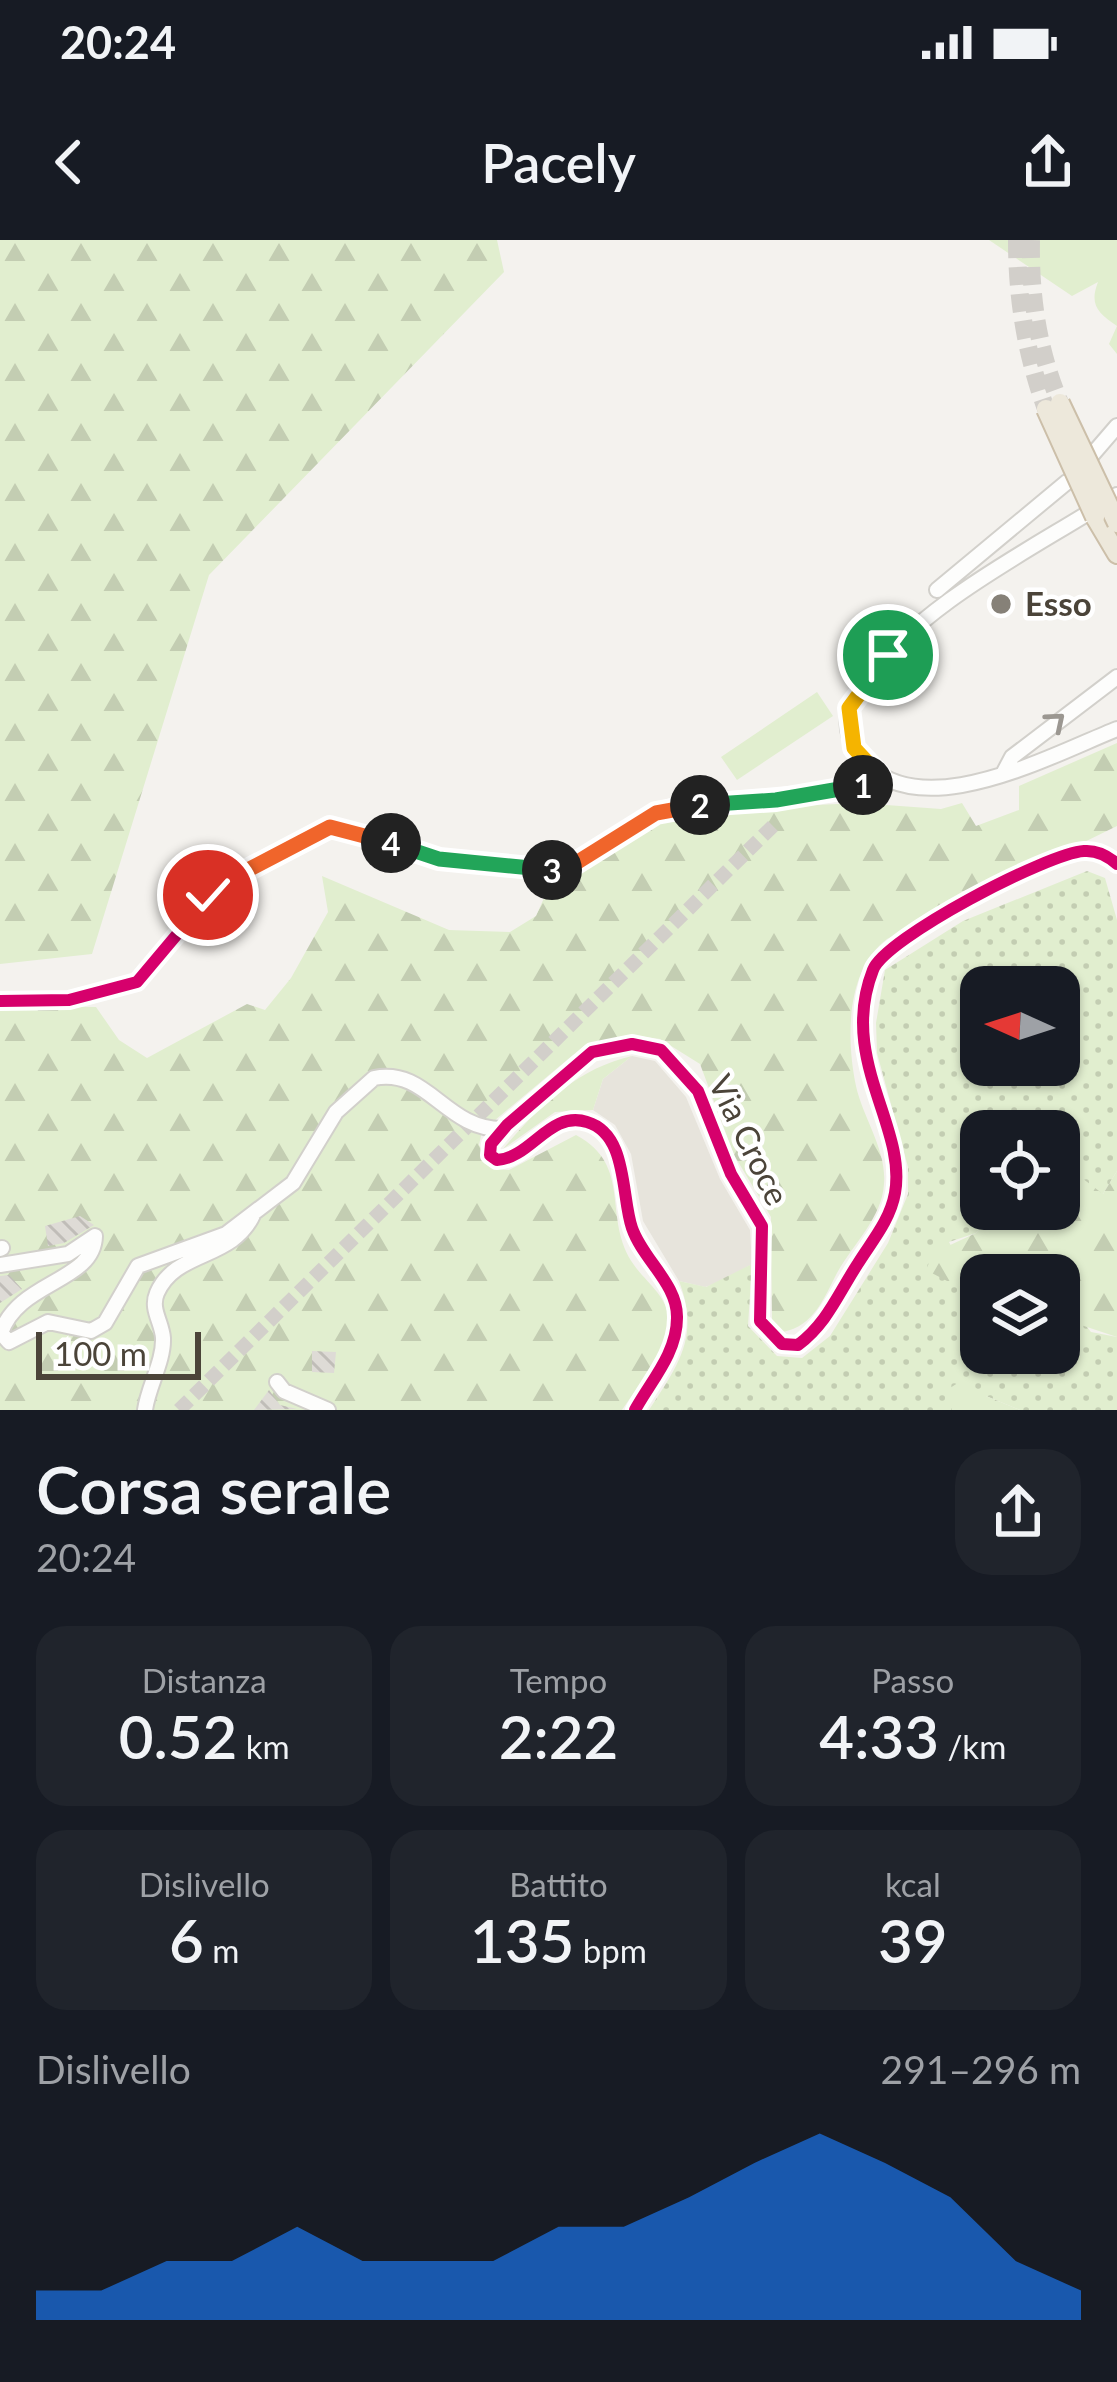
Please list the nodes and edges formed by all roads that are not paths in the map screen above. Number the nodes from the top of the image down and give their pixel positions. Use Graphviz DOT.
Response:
graph roads {
  1 [pos="1117,426"];
  2 [pos="1092,455"];
  3 [pos="1067,482"];
  4 [pos="1117,495"];
  5 [pos="1117,523"];
  6 [pos="1117,554"];
  7 [pos="937,590"];
  8 [pos="1117,677"];
  9 [pos="1117,729"];
  10 [pos="1003,774"];
  11 [pos="880,776"];
  12 [pos="776,800"];
  13 [pos="778,821"];
  14 [pos="1117,864"];
  15 [pos="0,1001"];
  16 [pos="503,1129"];
  17 [pos="257,1206"];
  18 [pos="0,1265"];
  19 [pos="277,1382"];
  20 [pos="145,1410"];
  21 [pos="328,1410"];
  22 [pos="635,1410"];
  1 -- 2 [label="street"];
  3 -- 7 [label="street"];
  4 -- 11 [label="street"];
  5 -- 6 [label="highway, bridge"];
  10 -- 8 [label="street, one-way"];
  9 -- 10 [label="street"];
  10 -- 11 [label="street"];
  11 -- 12 [label="street"];
  12 -- 13 [label="street"];
  12 -- 15 [label="street"];
  14 -- 16 [label="street, Via Croce"];
  16 -- 17 [label="street"];
  16 -- 22 [label="street"];
  17 -- 18 [label="street"];
  17 -- 20 [label="street"];
  19 -- 21 [label="street"];
}
